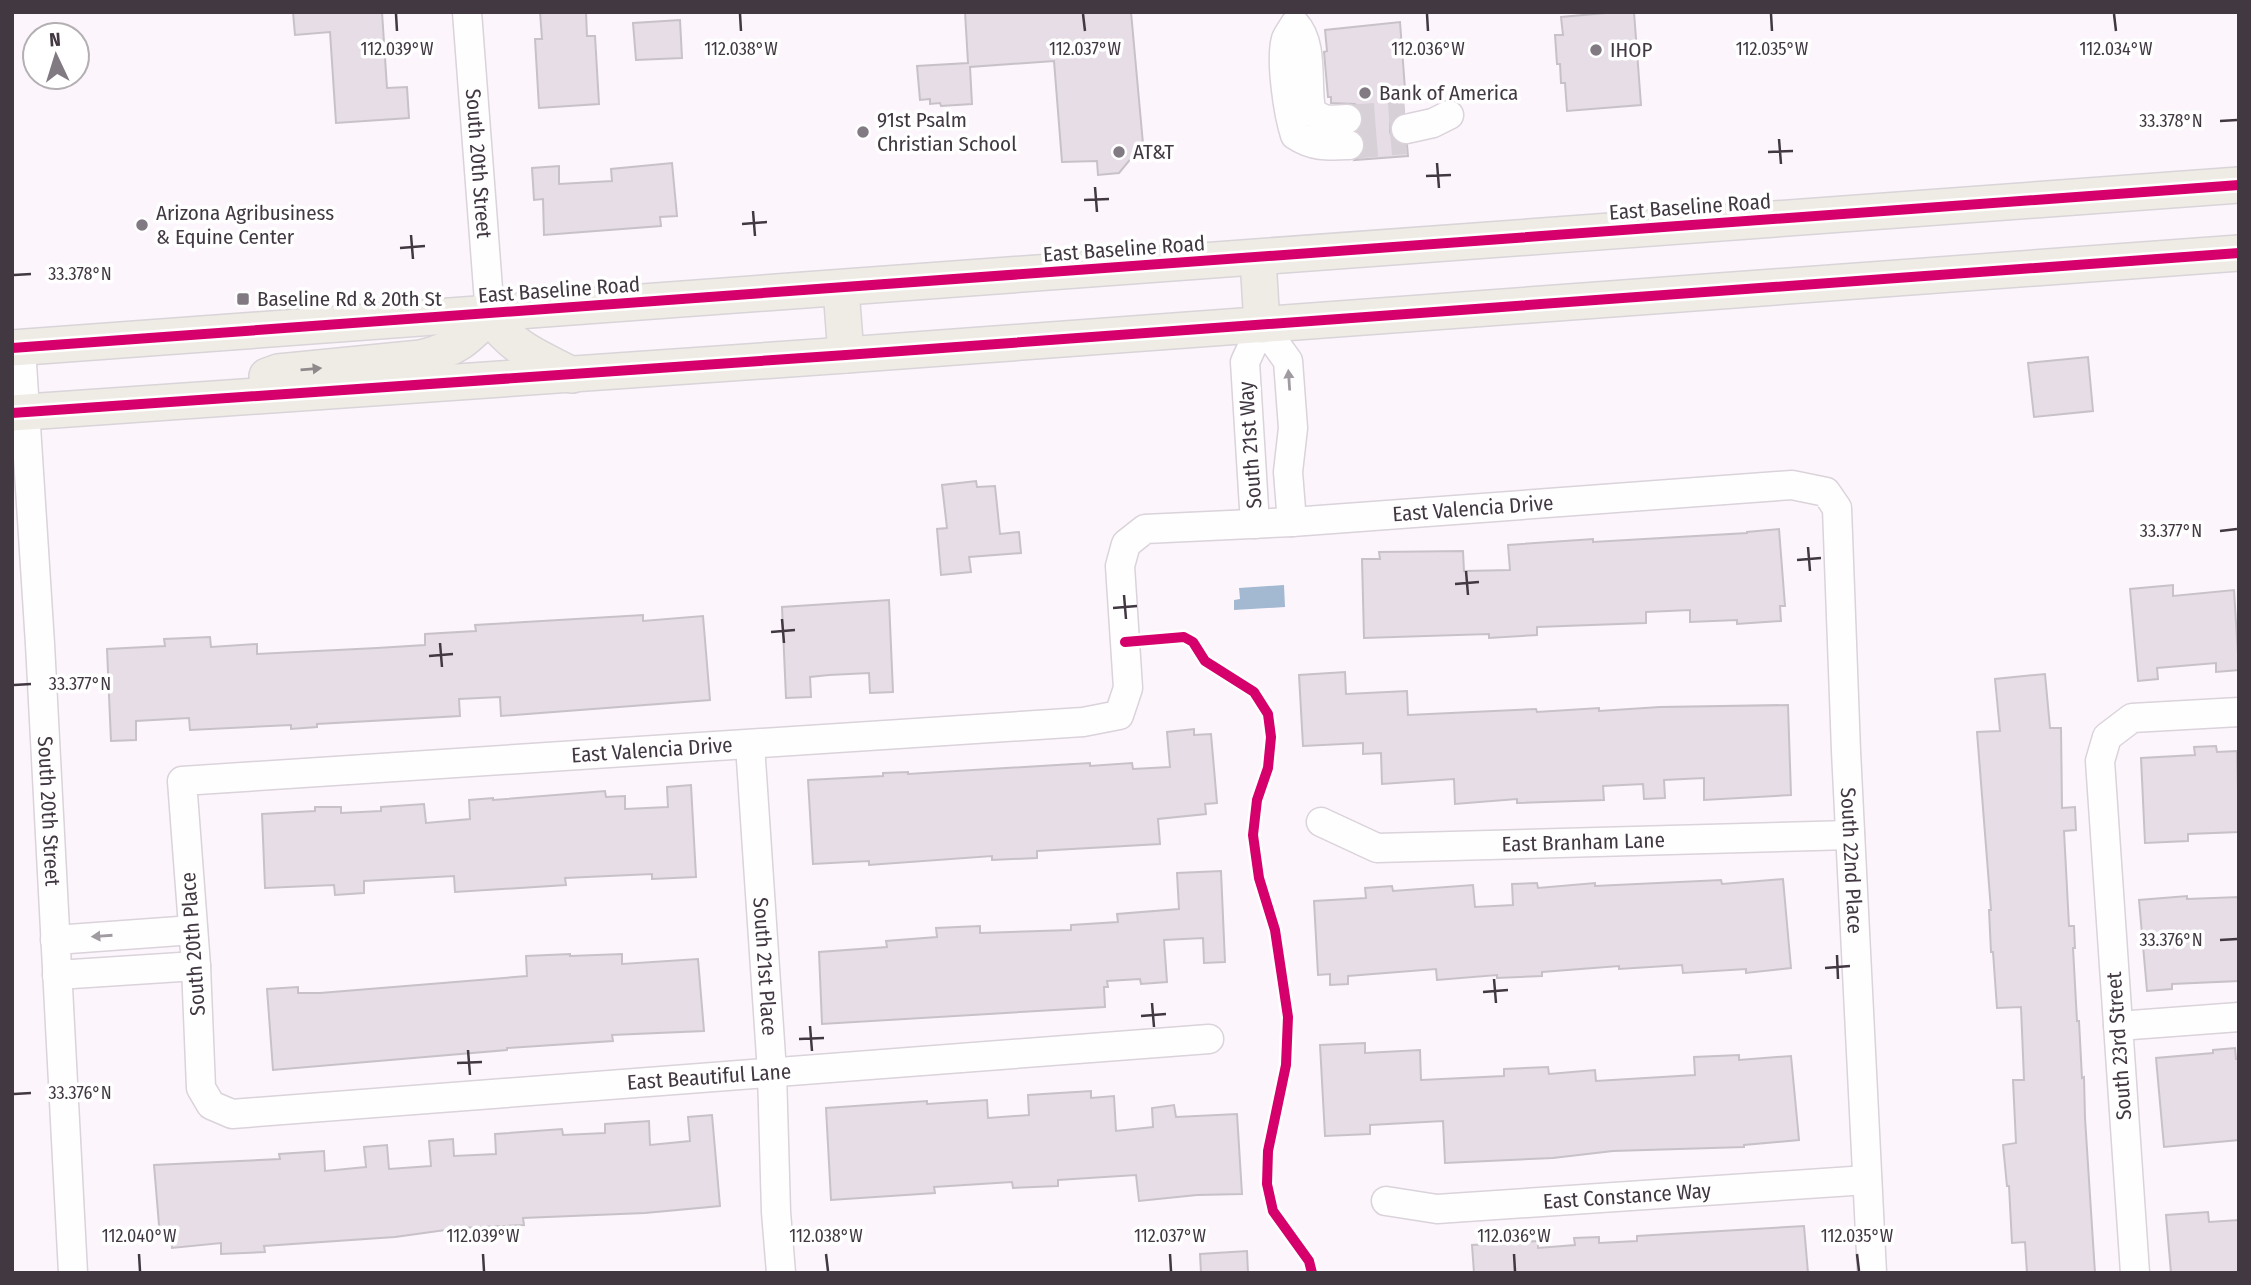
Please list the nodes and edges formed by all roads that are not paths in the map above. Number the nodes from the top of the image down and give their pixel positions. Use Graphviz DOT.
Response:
graph roads {
  1 [pos="467,12"];
  2 [pos="1294,18"];
  3 [pos="1445,117"];
  4 [pos="1405,128"];
  5 [pos="1348,132"];
  6 [pos="2239,185"];
  7 [pos="2239,253"];
  8 [pos="1258,259"];
  9 [pos="841,289"];
  10 [pos="490,315"];
  11 [pos="1262,325"];
  12 [pos="17,348"];
  13 [pos="846,355"];
  14 [pos="572,374"];
  15 [pos="199,401"];
  16 [pos="19,412"];
  17 [pos="1293,428"];
  18 [pos="1249,430"];
  19 [pos="1826,492"];
  20 [pos="1292,522"];
  21 [pos="1255,524"];
  22 [pos="2239,712"];
  23 [pos="750,745"];
  24 [pos="182,781"];
  25 [pos="1321,822"];
  26 [pos="1850,835"];
  27 [pos="193,930"];
  28 [pos="55,940"];
  29 [pos="196,966"];
  30 [pos="57,975"];
  31 [pos="2239,1017"];
  32 [pos="2118,1026"];
  33 [pos="1209,1039"];
  34 [pos="772,1072"];
  35 [pos="211,1105"];
  36 [pos="1867,1180"];
  37 [pos="1386,1201"];
  38 [pos="74,1273"];
  39 [pos="781,1273"];
  40 [pos="1872,1273"];
  41 [pos="2135,1273"];
  1 -- 10 [label="street, South 20th Street"];
  2 -- 5 [label="street"];
  3 -- 4 [label="street"];
  6 -- 8 [label="main road, East Baseline Road"];
  7 -- 11 [label="main road"];
  8 -- 9 [label="main road, East Baseline Road"];
  8 -- 11 [label="main road"];
  9 -- 10 [label="main road, East Baseline Road"];
  9 -- 13 [label="main road"];
  10 -- 12 [label="main road, East Baseline Road"];
  10 -- 14 [label="main road"];
  15 -- 10 [label="main road, one-way"];
  11 -- 13 [label="main road"];
  17 -- 11 [label="street, South 21st Way, one-way"];
  11 -- 18 [label="street, South 21st Way"];
  12 -- 16 [label="street, South 20th Street"];
  13 -- 14 [label="main road"];
  14 -- 15 [label="main road"];
  15 -- 16 [label="main road"];
  16 -- 28 [label="street, South 20th Street"];
  17 -- 18 [label="street"];
  17 -- 20 [label="street, South 21st Way"];
  18 -- 21 [label="street, South 21st Way"];
  19 -- 20 [label="street, East Valencia Drive"];
  19 -- 26 [label="street, South 22nd Place"];
  20 -- 21 [label="street, East Valencia Drive"];
  21 -- 23 [label="street, East Valencia Drive"];
  22 -- 32 [label="street, South 23rd Street"];
  23 -- 24 [label="street, East Valencia Drive"];
  23 -- 34 [label="street, South 21st Place"];
  24 -- 27 [label="street, South 20th Place"];
  25 -- 26 [label="street, East Branham Lane"];
  26 -- 36 [label="street, South 22nd Place"];
  27 -- 28 [label="street, one-way"];
  27 -- 29 [label="street, South 20th Place"];
  28 -- 30 [label="street, South 20th Street"];
  29 -- 30 [label="street"];
  29 -- 35 [label="street, South 20th Place"];
  30 -- 38 [label="street, South 20th Street"];
  31 -- 32 [label="street"];
  32 -- 41 [label="street, South 23rd Street"];
  33 -- 34 [label="street, East Beautiful Lane"];
  34 -- 35 [label="street, East Beautiful Lane"];
  34 -- 39 [label="street, South 21st Place"];
  36 -- 37 [label="street, East Constance Way"];
  36 -- 40 [label="street, South 22nd Place"];
}
